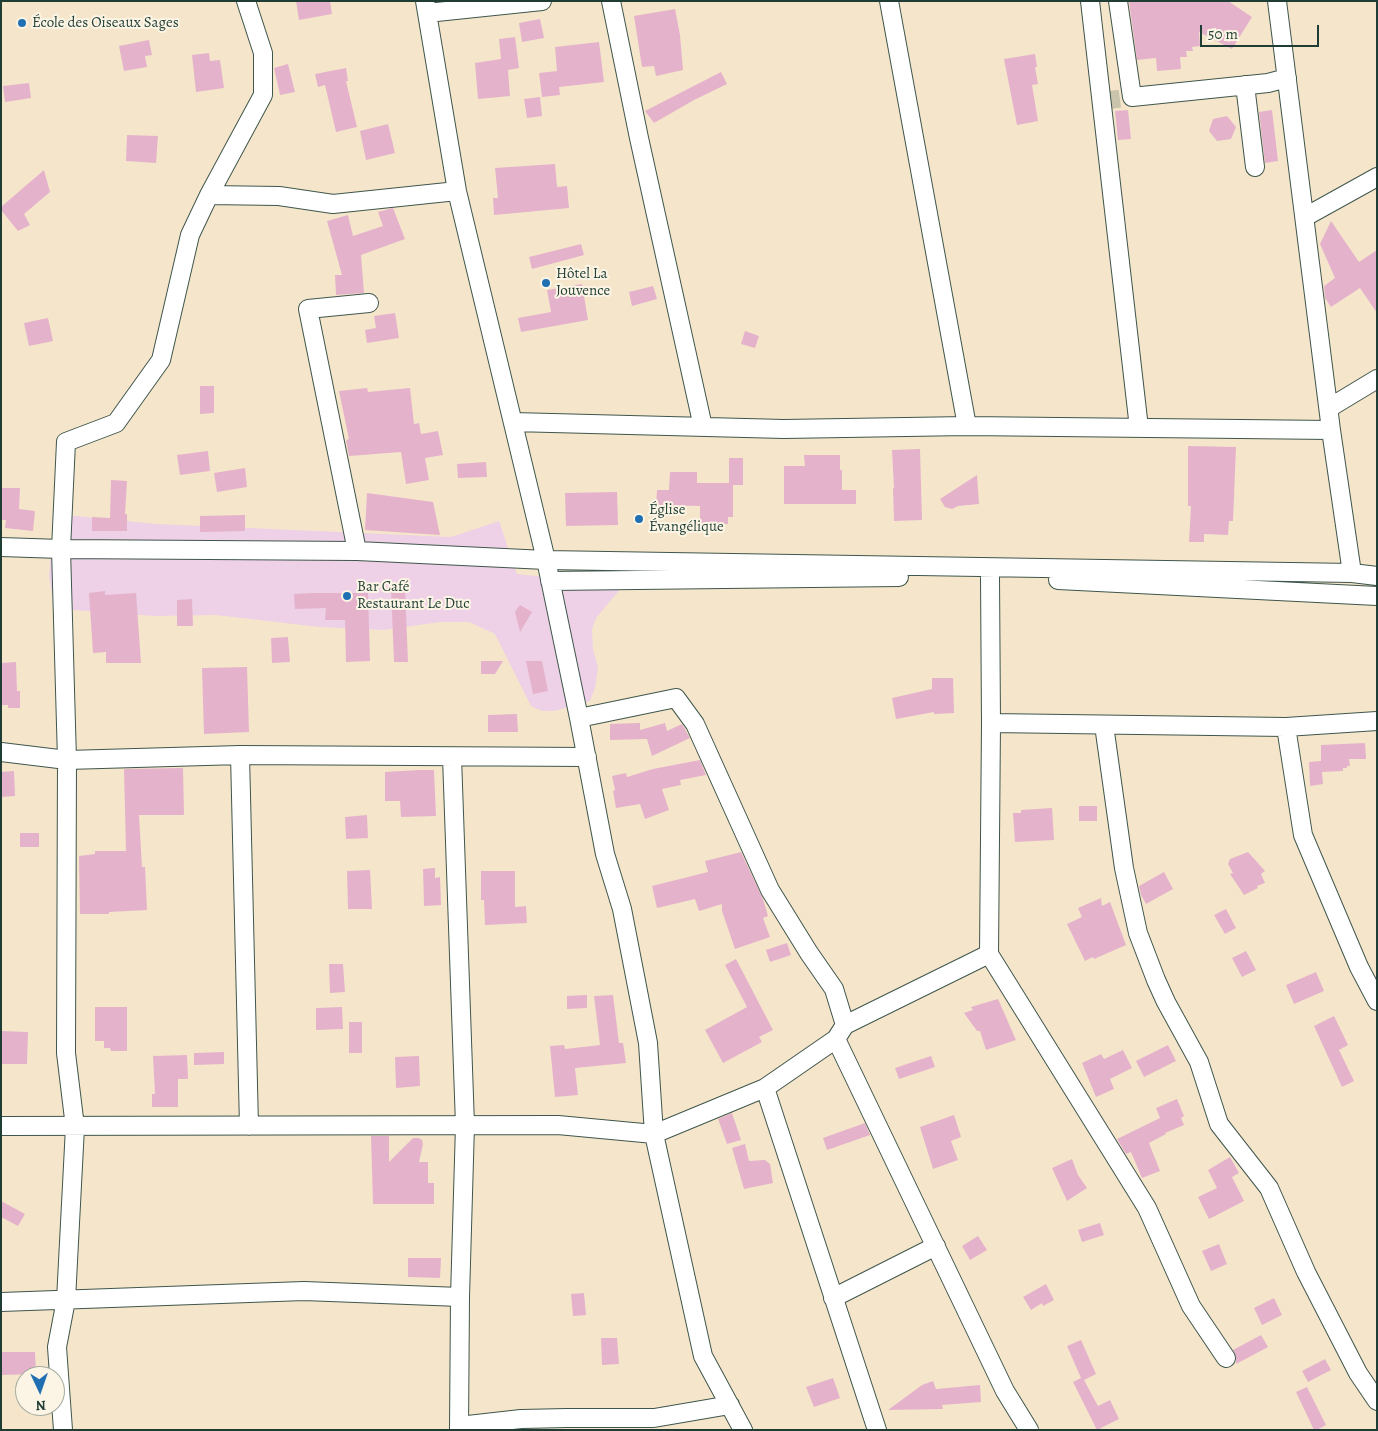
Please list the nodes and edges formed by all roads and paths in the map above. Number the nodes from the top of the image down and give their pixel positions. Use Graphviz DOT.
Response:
graph roads {
  1 [pos="246,1"];
  2 [pos="542,1"];
  3 [pos="611,1"];
  4 [pos="889,1"];
  5 [pos="1090,1"];
  6 [pos="1118,1"];
  7 [pos="1277,1"];
  8 [pos="426,7"];
  9 [pos="1287,78"];
  10 [pos="1245,85"];
  11 [pos="1255,167"];
  12 [pos="1377,177"];
  13 [pos="457,191"];
  14 [pos="209,195"];
  15 [pos="1305,217"];
  16 [pos="369,303"];
  17 [pos="1377,378"];
  18 [pos="1329,408"];
  19 [pos="513,422"];
  20 [pos="967,426"];
  21 [pos="703,427"];
  22 [pos="1139,428"];
  23 [pos="1331,430"];
  24 [pos="1,547"];
  25 [pos="61,550"];
  26 [pos="357,551"];
  27 [pos="546,560"];
  28 [pos="1352,573"];
  29 [pos="990,576"];
  30 [pos="1377,576"];
  31 [pos="550,581"];
  32 [pos="1377,596"];
  33 [pos="580,718"];
  34 [pos="1377,721"];
  35 [pos="991,722"];
  36 [pos="1104,725"];
  37 [pos="1286,727"];
  38 [pos="1,752"];
  39 [pos="240,755"];
  40 [pos="452,757"];
  41 [pos="587,757"];
  42 [pos="67,760"];
  43 [pos="989,954"];
  44 [pos="1377,1001"];
  45 [pos="840,1032"];
  46 [pos="765,1088"];
  47 [pos="465,1125"];
  48 [pos="1,1126"];
  49 [pos="249,1126"];
  50 [pos="75,1127"];
  51 [pos="654,1134"];
  52 [pos="936,1246"];
  53 [pos="460,1297"];
  54 [pos="834,1298"];
  55 [pos="66,1300"];
  56 [pos="1,1302"];
  57 [pos="1226,1358"];
  58 [pos="1377,1401"];
  59 [pos="730,1405"];
  60 [pos="459,1428"];
  61 [pos="63,1430"];
  62 [pos="743,1430"];
  63 [pos="877,1430"];
  64 [pos="1029,1430"];
  1 -- 14 [label="street"];
  2 -- 8 [label="street"];
  3 -- 21 [label="street"];
  4 -- 20 [label="street"];
  5 -- 22 [label="street"];
  6 -- 10 [label="street"];
  7 -- 9 [label="street"];
  8 -- 13 [label="street"];
  9 -- 10 [label="street"];
  9 -- 15 [label="street"];
  10 -- 11 [label="street"];
  12 -- 15 [label="street"];
  13 -- 14 [label="street"];
  13 -- 19 [label="street"];
  14 -- 25 [label="street"];
  15 -- 18 [label="street"];
  16 -- 26 [label="street"];
  17 -- 18 [label="street"];
  18 -- 23 [label="street"];
  19 -- 21 [label="street"];
  19 -- 27 [label="street"];
  20 -- 21 [label="street"];
  20 -- 22 [label="street"];
  22 -- 23 [label="street"];
  23 -- 28 [label="street"];
  24 -- 25 [label="street"];
  25 -- 26 [label="street"];
  25 -- 42 [label="street"];
  26 -- 27 [label="street"];
  27 -- 28 [label="street"];
  27 -- 31 [label="street"];
  28 -- 30 [label="street"];
  29 -- 31 [label="street"];
  29 -- 32 [label="street"];
  29 -- 35 [label="street"];
  31 -- 33 [label="street"];
  33 -- 41 [label="street"];
  33 -- 45 [label="street"];
  34 -- 37 [label="street"];
  35 -- 36 [label="street"];
  35 -- 43 [label="street"];
  36 -- 37 [label="street"];
  36 -- 58 [label="street"];
  37 -- 44 [label="street"];
  38 -- 42 [label="street"];
  39 -- 40 [label="street"];
  39 -- 42 [label="street"];
  39 -- 49 [label="street"];
  40 -- 41 [label="street"];
  40 -- 47 [label="street"];
  41 -- 51 [label="street"];
  42 -- 50 [label="street"];
  43 -- 45 [label="street"];
  43 -- 57 [label="street"];
  45 -- 46 [label="street"];
  45 -- 52 [label="street"];
  46 -- 51 [label="street"];
  46 -- 54 [label="street"];
  47 -- 49 [label="street"];
  47 -- 51 [label="street"];
  47 -- 53 [label="street"];
  48 -- 50 [label="street"];
  49 -- 50 [label="street"];
  50 -- 55 [label="street"];
  51 -- 59 [label="street"];
  52 -- 54 [label="street"];
  52 -- 64 [label="street"];
  53 -- 55 [label="street"];
  53 -- 60 [label="street"];
  54 -- 63 [label="street"];
  55 -- 56 [label="street"];
  55 -- 61 [label="street"];
  59 -- 60 [label="street"];
  59 -- 62 [label="street"];
}
